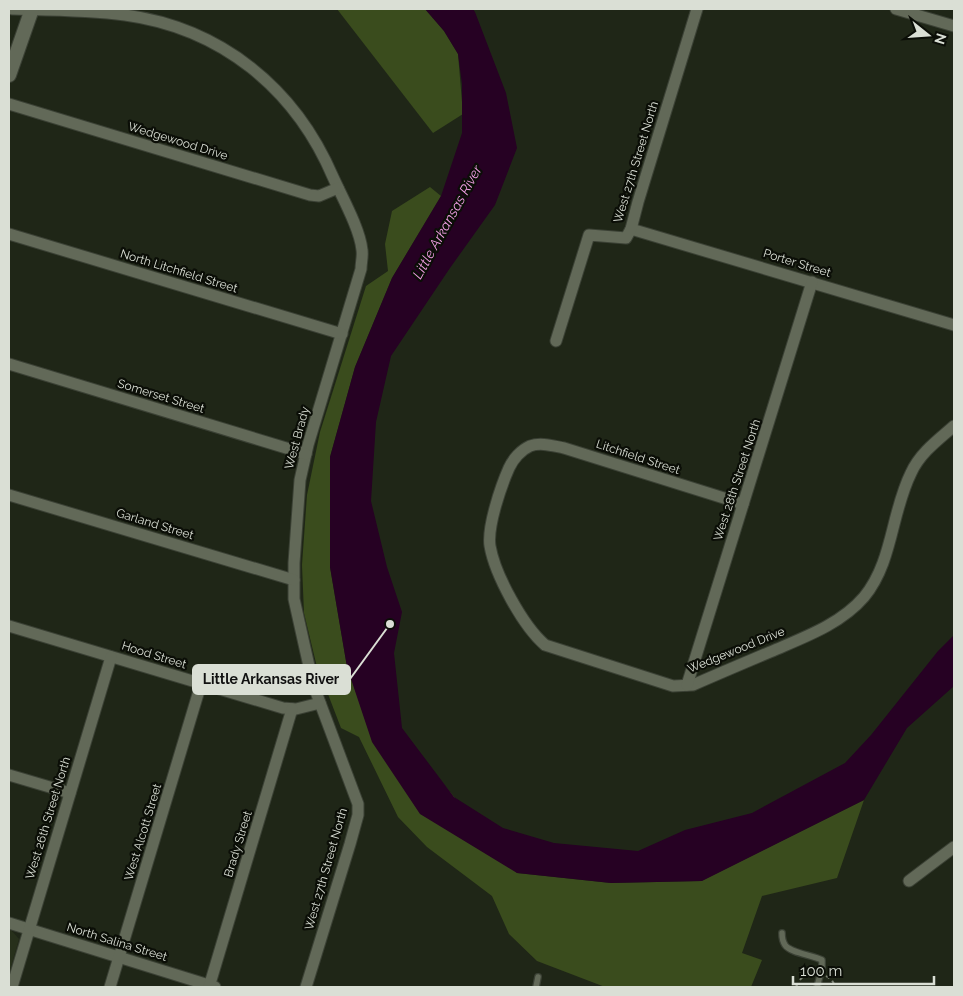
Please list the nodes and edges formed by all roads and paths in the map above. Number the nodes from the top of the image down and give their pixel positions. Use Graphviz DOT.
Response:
graph roads {
  1 [pos="12,9"];
  2 [pos="32,9"];
  3 [pos="697,9"];
  4 [pos="896,9"];
  5 [pos="954,26"];
  6 [pos="9,75"];
  7 [pos="9,104"];
  8 [pos="338,188"];
  9 [pos="631,229"];
  10 [pos="9,234"];
  11 [pos="812,282"];
  12 [pos="954,325"];
  13 [pos="342,334"];
  14 [pos="556,341"];
  15 [pos="9,364"];
  16 [pos="954,426"];
  17 [pos="525,450"];
  18 [pos="306,454"];
  19 [pos="9,495"];
  20 [pos="743,504"];
  21 [pos="294,580"];
  22 [pos="9,626"];
  23 [pos="111,657"];
  24 [pos="201,684"];
  25 [pos="687,685"];
  26 [pos="320,703"];
  27 [pos="292,709"];
  28 [pos="9,775"];
  29 [pos="70,794"];
  30 [pos="954,847"];
  31 [pos="909,881"];
  32 [pos="9,924"];
  33 [pos="29,930"];
  34 [pos="782,933"];
  35 [pos="119,958"];
  36 [pos="538,977"];
  37 [pos="12,987"];
  38 [pos="110,987"];
  39 [pos="212,987"];
  40 [pos="306,987"];
  41 [pos="536,987"];
  42 [pos="817,987"];
  1 -- 2 [label="street, West Brady"];
  2 -- 6 [label="main road"];
  2 -- 8 [label="street, West Brady"];
  3 -- 9 [label="street, West 27th Street North"];
  4 -- 5 [label="street"];
  7 -- 8 [label="street, Wedgewood Drive"];
  8 -- 13 [label="street, West Brady"];
  9 -- 11 [label="street, Porter Street"];
  9 -- 14 [label="street, West 27th Street North"];
  10 -- 13 [label="street, North Litchfield Street"];
  11 -- 12 [label="street, Porter Street"];
  11 -- 20 [label="street, West 28th Street North"];
  13 -- 18 [label="street, West Brady"];
  15 -- 18 [label="street, Somerset Street"];
  16 -- 25 [label="street, Wedgewood Drive"];
  17 -- 20 [label="street, Litchfield Street"];
  17 -- 25 [label="street, Wedgewood Drive"];
  18 -- 21 [label="street, West Brady"];
  19 -- 21 [label="street, Garland Street"];
  20 -- 25 [label="street, West 28th Street North"];
  21 -- 26 [label="street, West Brady"];
  22 -- 23 [label="street, Hood Street"];
  23 -- 24 [label="street, Hood Street"];
  23 -- 29 [label="street, West 26th Street North"];
  24 -- 27 [label="street, Hood Street"];
  24 -- 35 [label="street, West Alcott Street"];
  26 -- 27 [label="street, Hood Street"];
  26 -- 40 [label="street, West 27th Street North"];
  27 -- 39 [label="street, Brady Street"];
  28 -- 29 [label="street"];
  29 -- 33 [label="street, West 26th Street North"];
  30 -- 31 [label="street"];
  32 -- 33 [label="street, North Salina Street"];
  33 -- 35 [label="street, North Salina Street"];
  33 -- 37 [label="street, West 26th Street North"];
  34 -- 42 [label="lane"];
  35 -- 38 [label="street, West Alcott Street"];
  35 -- 39 [label="street, North Salina Street"];
  36 -- 41 [label="lane"];
}
